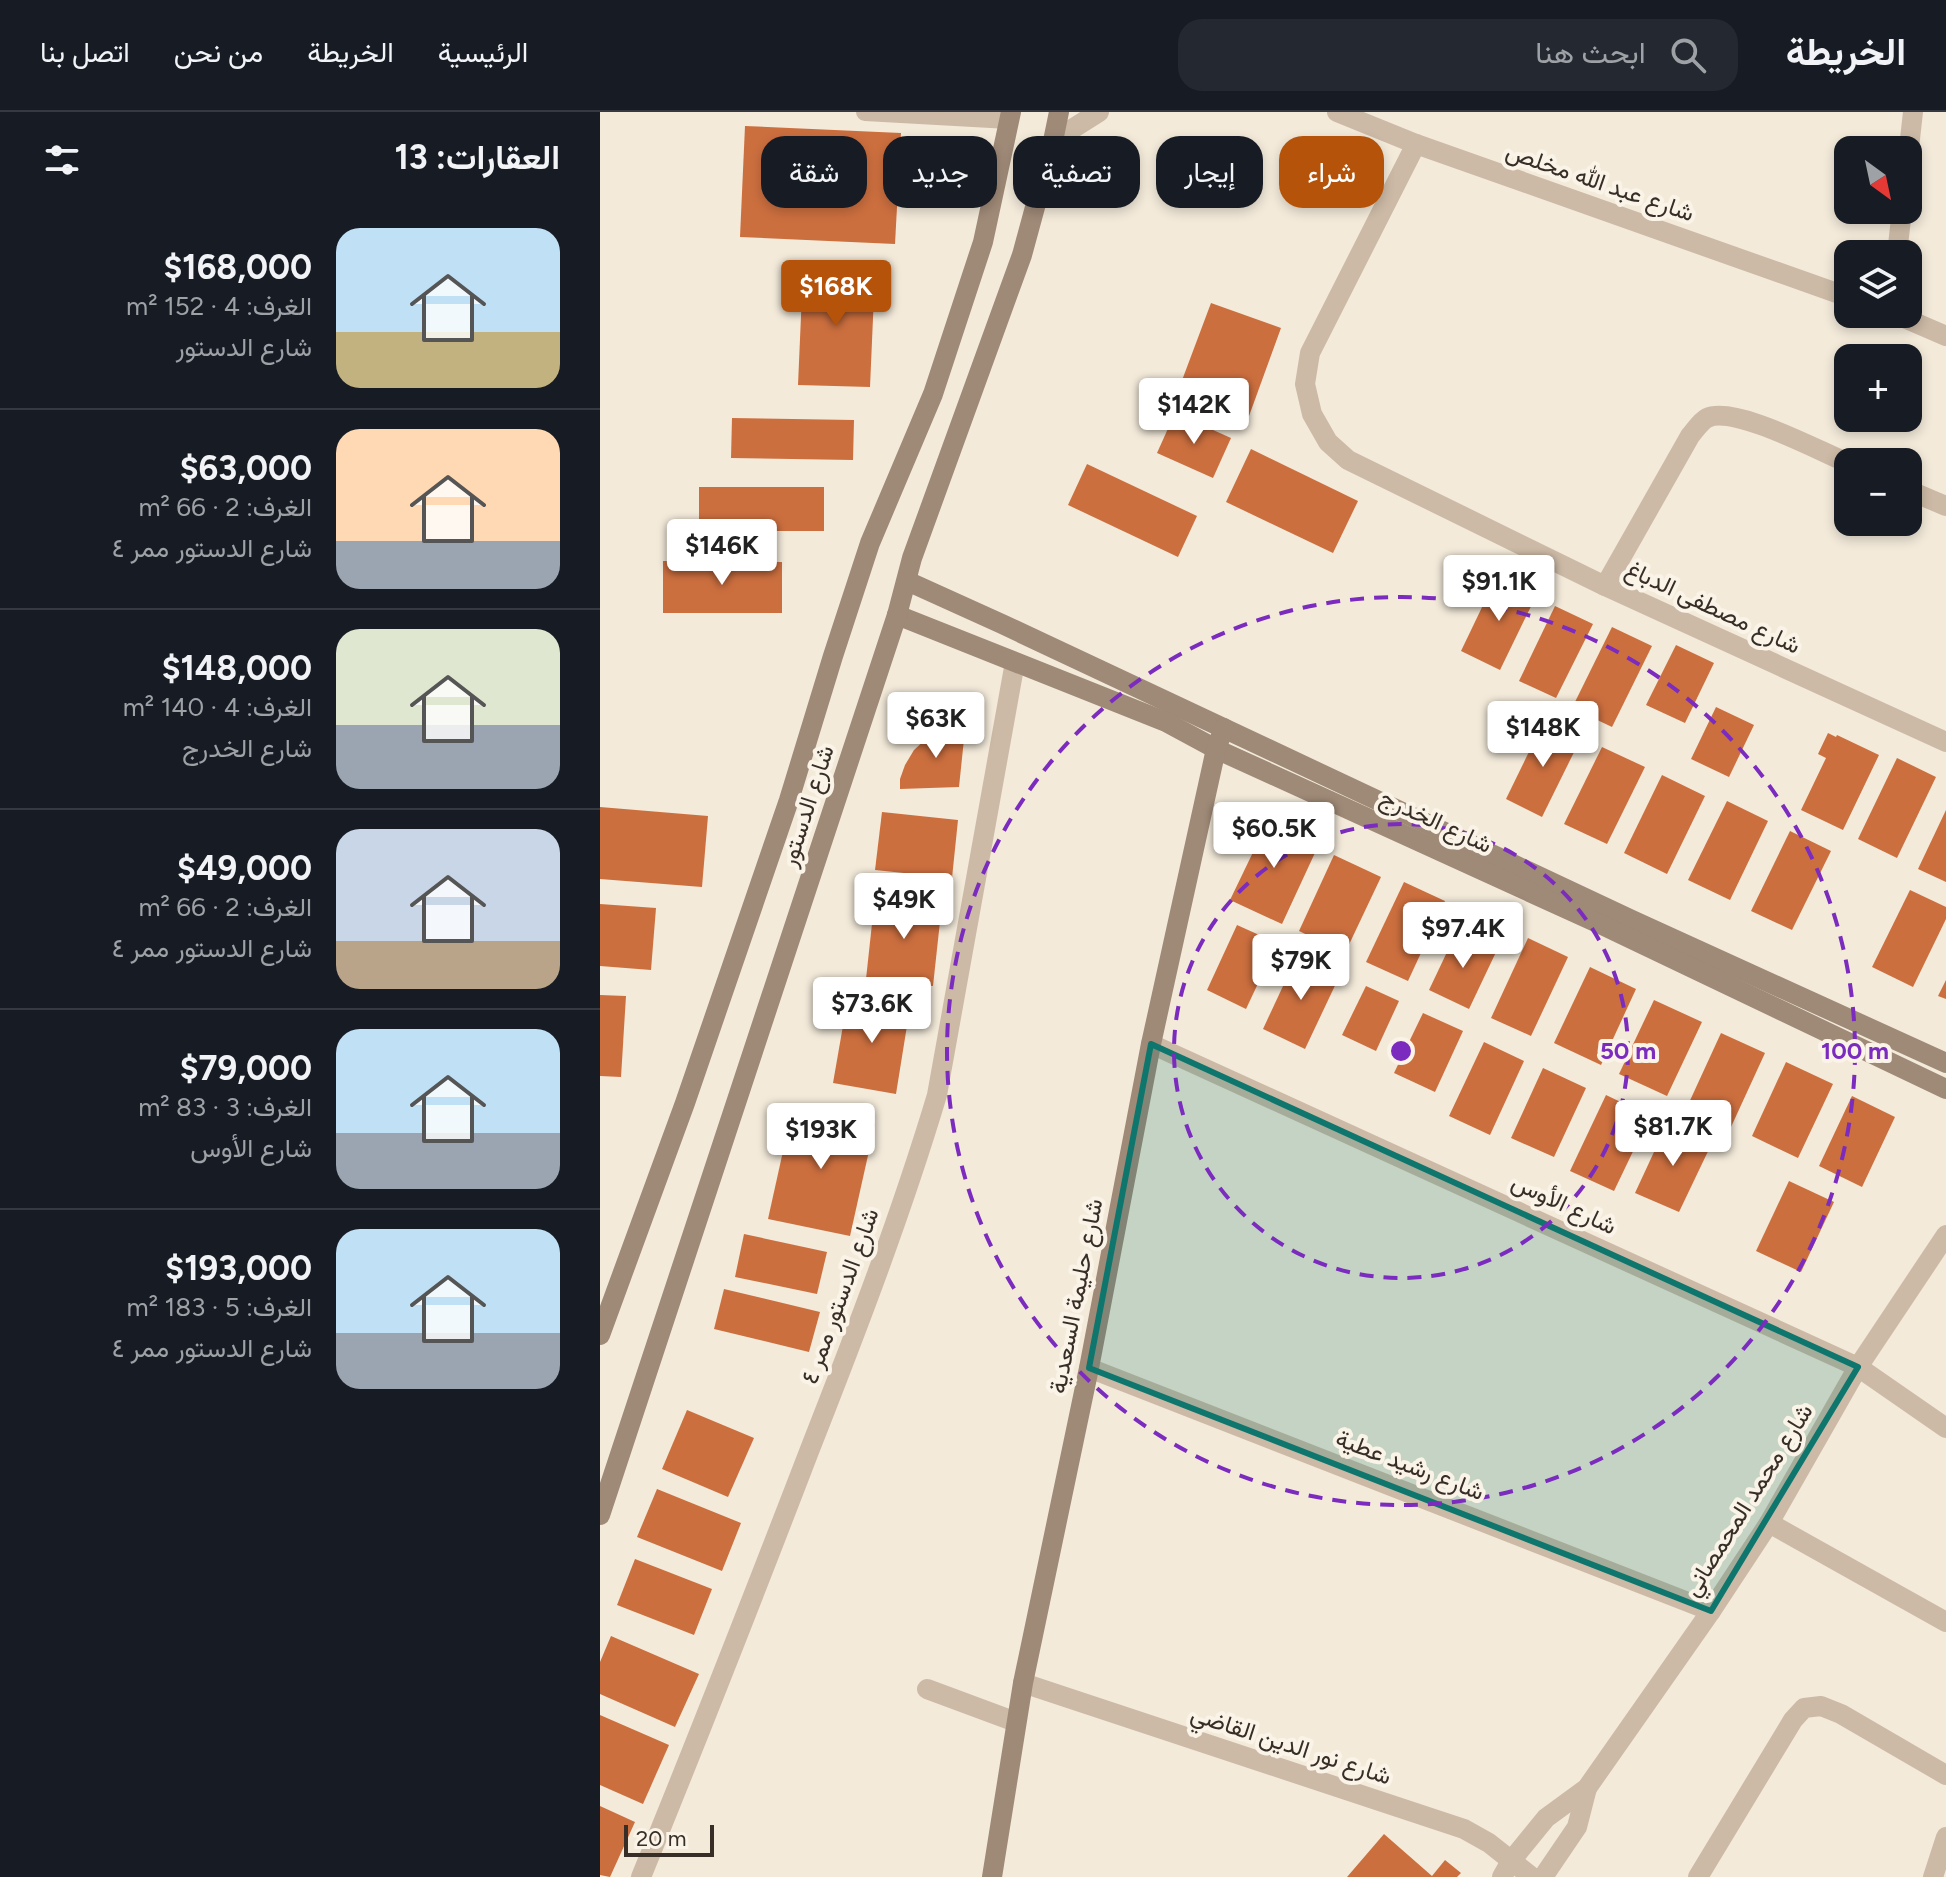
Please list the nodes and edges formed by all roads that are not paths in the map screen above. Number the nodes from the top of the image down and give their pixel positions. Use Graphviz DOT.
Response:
graph roads {
  1 [pos="865,112"];
  2 [pos="1059,112"];
  3 [pos="1099,112"];
  4 [pos="1337,112"];
  5 [pos="1913,112"];
  6 [pos="1010,116"];
  7 [pos="1054,136"];
  8 [pos="1061,136"];
  9 [pos="1910,136"];
  10 [pos="1416,144"];
  11 [pos="1035,208"];
  12 [pos="1834,292"];
  13 [pos="1922,326"];
  14 [pos="1946,336"];
  15 [pos="1834,457"];
  16 [pos="1922,496"];
  17 [pos="1946,506"];
  18 [pos="907,581"];
  19 [pos="1605,586"];
  20 [pos="897,615"];
  21 [pos="1015,662"];
  22 [pos="1224,728"];
  23 [pos="1946,742"];
  24 [pos="1216,749"];
  25 [pos="1151,1044"];
  26 [pos="1946,1063"];
  27 [pos="1946,1089"];
  28 [pos="1946,1235"];
  29 [pos="600,1335"];
  30 [pos="1858,1367"];
  31 [pos="1089,1368"];
  32 [pos="1946,1428"];
  33 [pos="600,1515"];
  34 [pos="1769,1523"];
  35 [pos="1711,1611"];
  36 [pos="1946,1622"];
  37 [pos="1023,1683"];
  38 [pos="927,1689"];
  39 [pos="1016,1722"];
  40 [pos="1946,1775"];
  41 [pos="1587,1788"];
  42 [pos="1946,1837"];
  43 [pos="1506,1869"];
  44 [pos="641,1877"];
  45 [pos="992,1877"];
  46 [pos="1532,1877"];
  47 [pos="1543,1877"];
  48 [pos="1698,1877"];
  49 [pos="1933,1877"];
  1 -- 6 [label="lane"];
  2 -- 7 [label="street, شارع الدستور"];
  3 -- 8 [label="street"];
  4 -- 10 [label="street, شارع عبد الله مخلص"];
  5 -- 9 [label="street"];
  6 -- 29 [label="street, شارع الدستور"];
  10 -- 12 [label="street, شارع عبد الله مخلص"];
  10 -- 19 [label="street, شارع مصطفى الدباغ"];
  11 -- 18 [label="street, شارع الدستور"];
  13 -- 14 [label="street"];
  15 -- 19 [label="street"];
  16 -- 17 [label="street"];
  18 -- 20 [label="street, شارع الدستور"];
  18 -- 22 [label="street, شارع الخدرج"];
  19 -- 23 [label="street, شارع مصطفى الدباغ"];
  20 -- 21 [label="street, شارع الخدرج"];
  20 -- 33 [label="street, شارع الدستور"];
  21 -- 24 [label="street, شارع الخدرج"];
  21 -- 44 [label="street, شارع الدستور ممر ٤"];
  22 -- 24 [label="street, شارع حليمة السعدية"];
  22 -- 26 [label="street, شارع الخدرج"];
  24 -- 25 [label="street, شارع حليمة السعدية"];
  24 -- 27 [label="street, شارع الخدرج"];
  25 -- 30 [label="street, شارع الأوس"];
  25 -- 31 [label="street, شارع حليمة السعدية"];
  28 -- 30 [label="street, شارع محمد المحمصاني"];
  30 -- 32 [label="street, شارع الأوس"];
  30 -- 34 [label="street, شارع محمد المحمصاني"];
  31 -- 35 [label="street, شارع رشيد عطية"];
  31 -- 37 [label="street, شارع حليمة السعدية"];
  34 -- 35 [label="street, شارع محمد المحمصاني"];
  34 -- 36 [label="street"];
  35 -- 41 [label="street, شارع محمد المحمصاني"];
  37 -- 39 [label="street, شارع حليمة السعدية"];
  37 -- 43 [label="street, شارع نور الدين القاضي"];
  38 -- 39 [label="street"];
  39 -- 45 [label="street, شارع حليمة السعدية"];
  40 -- 48 [label="street"];
  41 -- 43 [label="street, شارع محمد المحمصاني"];
  41 -- 47 [label="street, شارع محمد المحمصاني"];
  42 -- 49 [label="street"];
  43 -- 46 [label="street, شارع نور الدين القاضي"];
}
